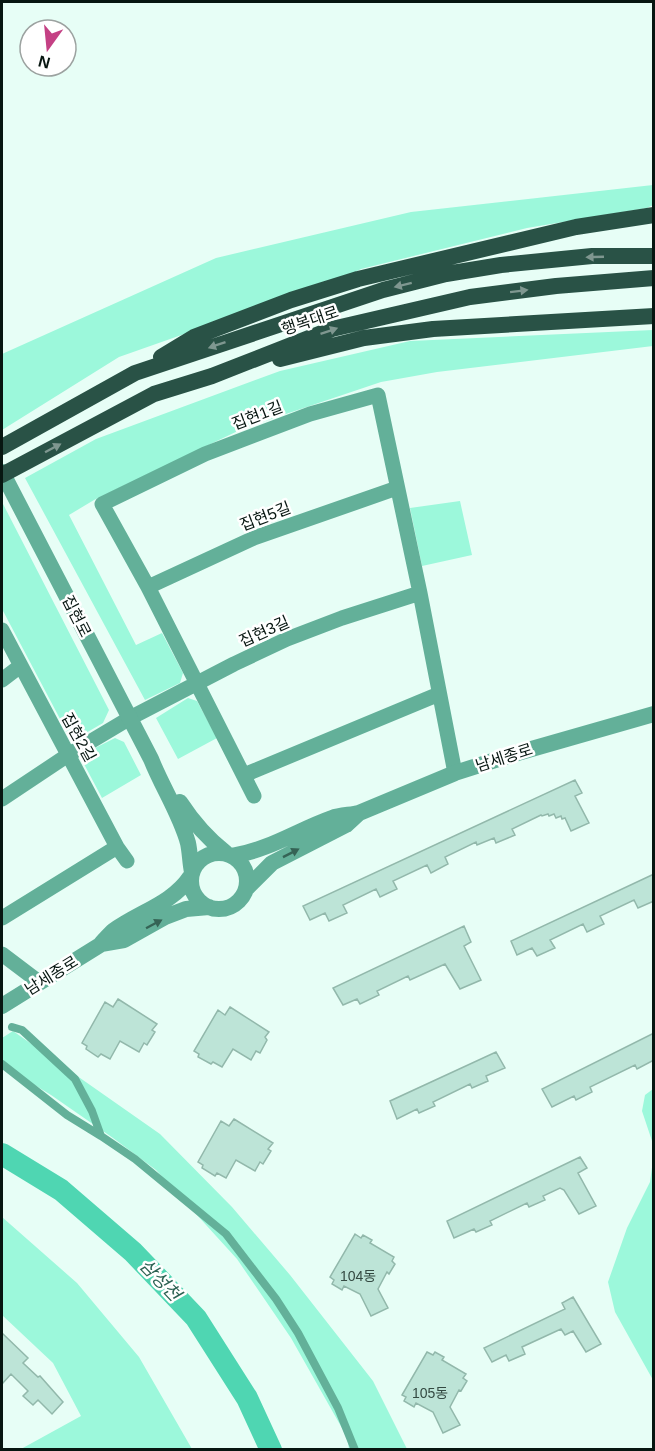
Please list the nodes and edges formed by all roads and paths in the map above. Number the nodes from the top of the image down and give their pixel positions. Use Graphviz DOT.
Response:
graph roads {
  1 [pos="654,214"];
  2 [pos="654,256"];
  3 [pos="654,278"];
  4 [pos="654,316"];
  5 [pos="135,373"];
  6 [pos="212,376"];
  7 [pos="2,447"];
  8 [pos="2,474"];
  9 [pos="397,488"];
  10 [pos="148,587"];
  11 [pos="420,593"];
  12 [pos="2,630"];
  13 [pos="20,667"];
  14 [pos="2,680"];
  15 [pos="198,684"];
  16 [pos="440,694"];
  17 [pos="654,714"];
  18 [pos="130,718"];
  19 [pos="68,755"];
  20 [pos="151,759"];
  21 [pos="455,773"];
  22 [pos="244,775"];
  23 [pos="254,796"];
  24 [pos="2,799"];
  25 [pos="360,813"];
  26 [pos="117,847"];
  27 [pos="229,855"];
  28 [pos="127,861"];
  29 [pos="191,874"];
  30 [pos="246,889"];
  31 [pos="209,908"];
  32 [pos="2,918"];
  33 [pos="100,945"];
  34 [pos="2,954"];
  35 [pos="39,982"];
  36 [pos="2,1006"];
  37 [pos="12,1027"];
  38 [pos="2,1065"];
  39 [pos="101,1136"];
  40 [pos="355,1449"];
  1 -- 5 [label="highway"];
  2 -- 5 [label="highway, 행복대로, one-way"];
  6 -- 3 [label="highway, 행복대로, one-way"];
  4 -- 6 [label="highway"];
  5 -- 7 [label="highway, 행복대로"];
  8 -- 6 [label="highway, 행복대로, one-way"];
  8 -- 18 [label="street, 집현로"];
  9 -- 10 [label="street, 집현5길"];
  9 -- 10 [label="street, 집현1길"];
  9 -- 11 [label="street, 집현1길"];
  10 -- 15 [label="street, 집현1길"];
  11 -- 15 [label="street, 집현3길"];
  11 -- 16 [label="street, 집현1길"];
  12 -- 13 [label="street, 집현2길"];
  13 -- 14 [label="street"];
  13 -- 19 [label="street, 집현2길"];
  15 -- 18 [label="street, 집현3길"];
  15 -- 22 [label="street, 집현1길"];
  16 -- 21 [label="street, 집현1길"];
  16 -- 22 [label="street"];
  17 -- 21 [label="street, 남세종로"];
  18 -- 19 [label="street, 집현3길"];
  18 -- 20 [label="street, 집현로"];
  19 -- 24 [label="street, 집현3길"];
  19 -- 26 [label="street, 집현2길"];
  20 -- 27 [label="street, 집현로"];
  20 -- 29 [label="street, 집현로"];
  21 -- 25 [label="street, 남세종로"];
  22 -- 23 [label="street, 집현1길"];
  25 -- 27 [label="street, 남세종로"];
  30 -- 25 [label="street, 남세종로, one-way"];
  26 -- 28 [label="street, 집현2길"];
  26 -- 32 [label="street"];
  27 -- 29 [label="street"];
  27 -- 30 [label="street"];
  29 -- 31 [label="street"];
  29 -- 33 [label="street, 남세종로"];
  30 -- 31 [label="street"];
  33 -- 31 [label="street, 남세종로, one-way"];
  33 -- 35 [label="street, 남세종로"];
  34 -- 35 [label="street"];
  35 -- 36 [label="street, 남세종로"];
  37 -- 39 [label="lane"];
  38 -- 39 [label="lane"];
  39 -- 40 [label="lane"];
}
